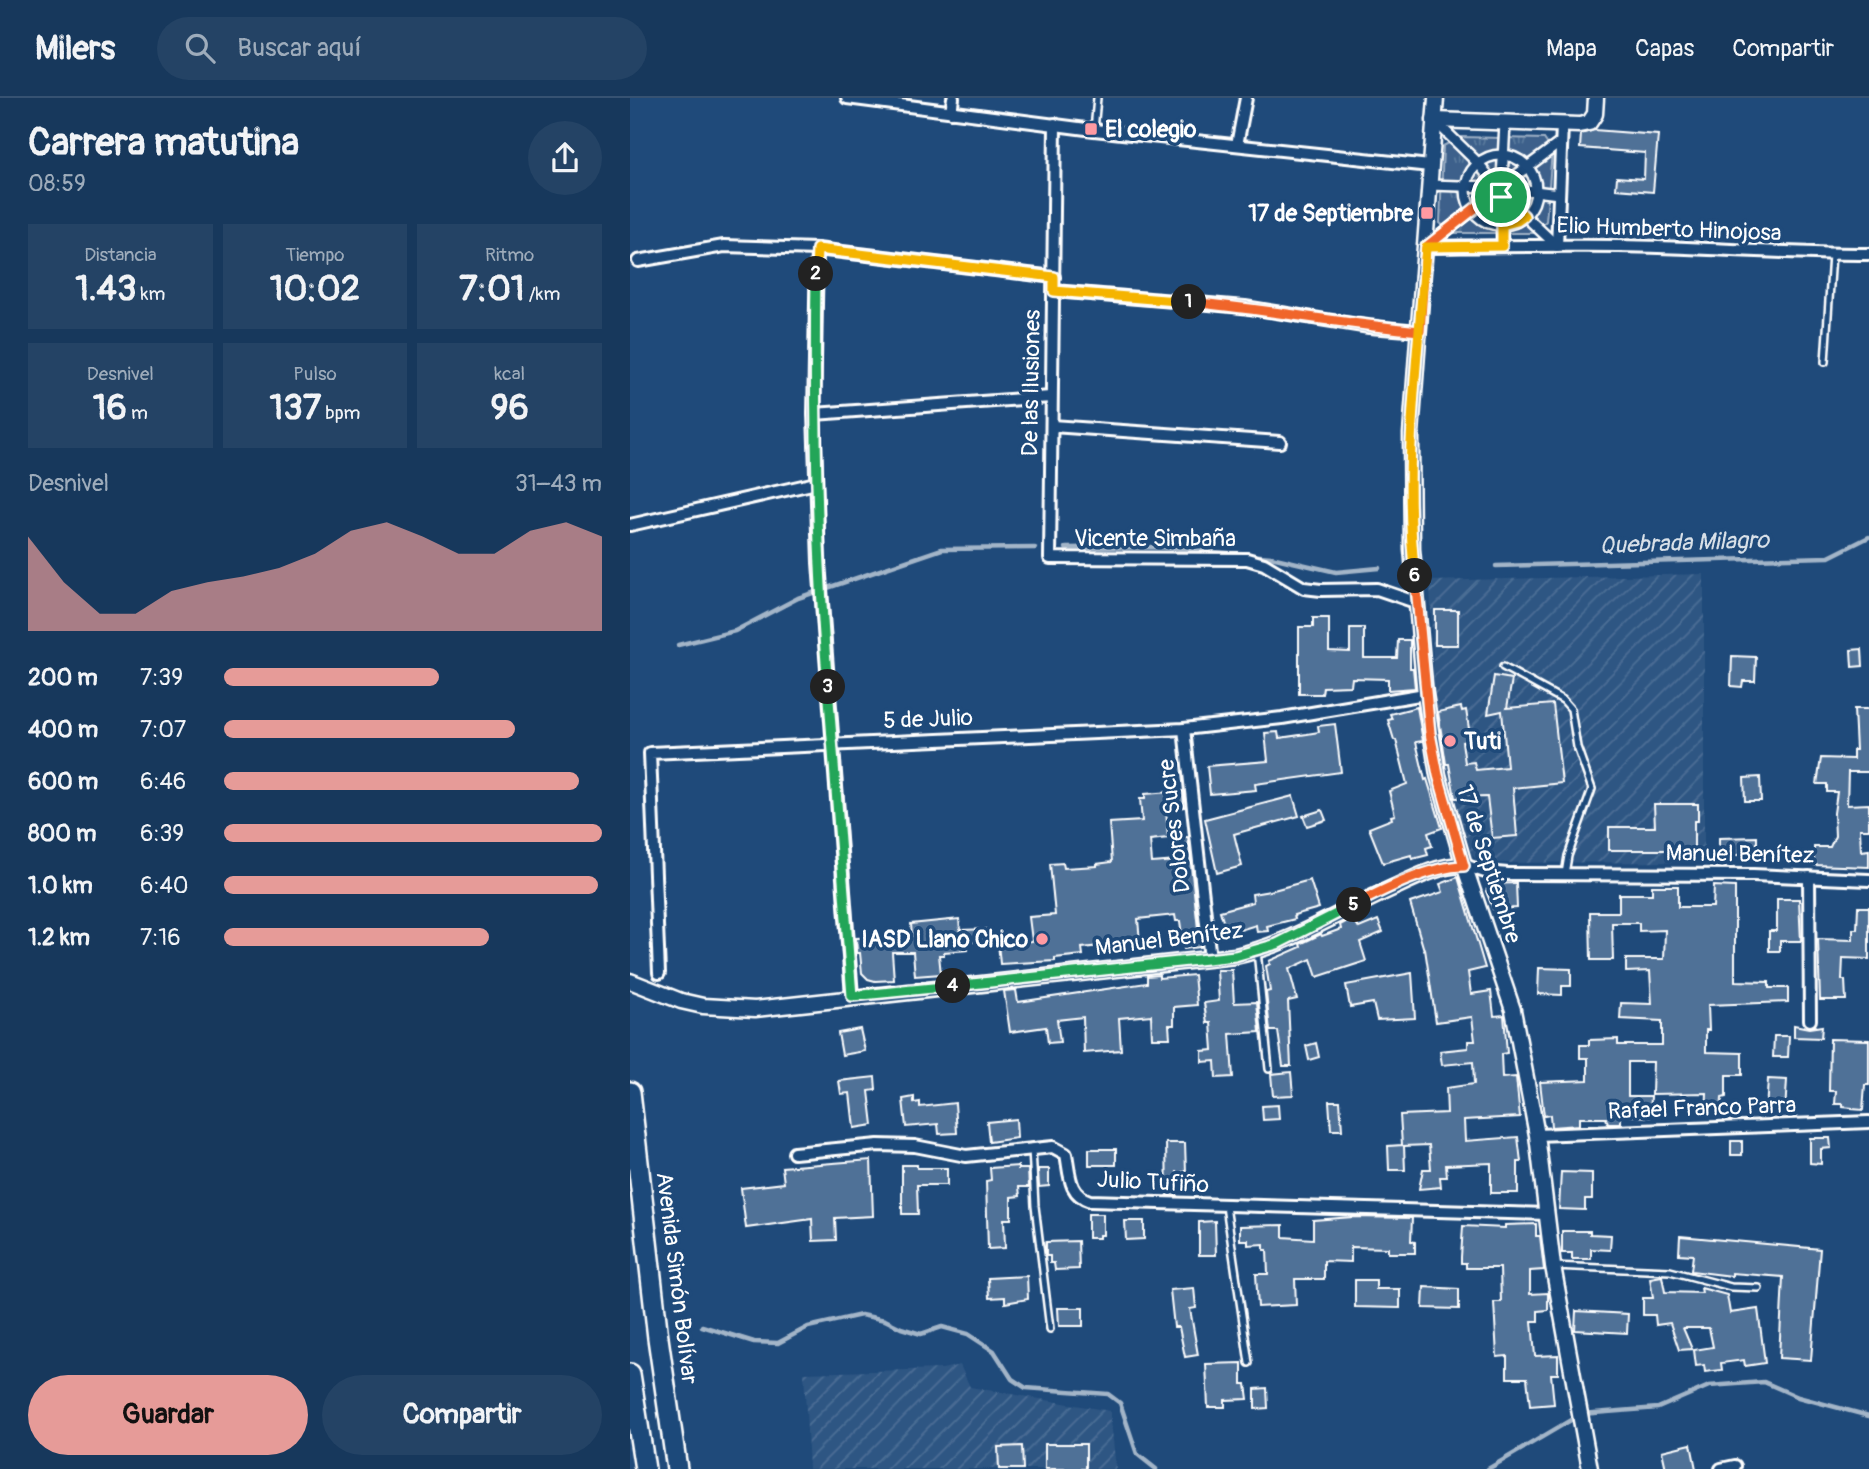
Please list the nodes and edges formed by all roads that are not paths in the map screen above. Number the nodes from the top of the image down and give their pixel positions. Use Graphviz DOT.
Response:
graph roads {
  1 [pos="847,98"];
  2 [pos="953,98"];
  3 [pos="1097,98"];
  4 [pos="1246,98"];
  5 [pos="1436,98"];
  6 [pos="1596,98"];
  7 [pos="951,112"];
  8 [pos="1434,120"];
  9 [pos="1505,123"];
  10 [pos="1055,124"];
  11 [pos="1562,125"];
  12 [pos="1094,130"];
  13 [pos="1561,142"];
  14 [pos="1237,145"];
  15 [pos="1504,156"];
  16 [pos="1479,164"];
  17 [pos="1430,166"];
  18 [pos="1527,167"];
  19 [pos="1429,184"];
  20 [pos="1467,186"];
  21 [pos="1500,188"];
  22 [pos="1536,192"];
  23 [pos="1559,194"];
  24 [pos="1474,211"];
  25 [pos="1524,216"];
  26 [pos="1502,225"];
  27 [pos="1502,246"];
  28 [pos="1557,246"];
  29 [pos="1426,247"];
  30 [pos="817,249"];
  31 [pos="1832,254"];
  32 [pos="1869,254"];
  33 [pos="638,261"];
  34 [pos="1054,277"];
  35 [pos="1054,291"];
  36 [pos="1420,331"];
  37 [pos="1825,362"];
  38 [pos="1051,397"];
  39 [pos="814,414"];
  40 [pos="1052,426"];
  41 [pos="1280,442"];
  42 [pos="816,483"];
  43 [pos="630,525"];
  44 [pos="1050,558"];
  45 [pos="1418,603"];
  46 [pos="1503,667"];
  47 [pos="1425,694"];
  48 [pos="1184,729"];
  49 [pos="833,744"];
  50 [pos="1464,866"];
  51 [pos="1564,874"];
  52 [pos="1810,877"];
  53 [pos="1869,880"];
  54 [pos="1257,951"];
  55 [pos="1210,959"];
  56 [pos="659,973"];
  57 [pos="630,981"];
  58 [pos="852,996"];
  59 [pos="1810,1020"];
  60 [pos="1269,1069"];
  61 [pos="630,1092"];
  62 [pos="1869,1122"];
  63 [pos="1537,1135"];
  64 [pos="1032,1148"];
  65 [pos="794,1153"];
  66 [pos="1226,1206"];
  67 [pos="1547,1214"];
  68 [pos="1553,1266"];
  69 [pos="1759,1288"];
  70 [pos="1050,1329"];
  71 [pos="1249,1363"];
  72 [pos="630,1374"];
  73 [pos="1735,1466"];
  74 [pos="645,1469"];
  75 [pos="677,1469"];
  76 [pos="1590,1469"];
  77 [pos="1721,1469"];
  1 -- 7 [label="street"];
  2 -- 7 [label="street"];
  3 -- 12 [label="lane"];
  4 -- 14 [label="street"];
  5 -- 8 [label="street, 17 de Septiembre"];
  6 -- 11 [label="street"];
  7 -- 10 [label="street"];
  8 -- 9 [label="street"];
  8 -- 16 [label="street"];
  8 -- 17 [label="street, 17 de Septiembre"];
  9 -- 11 [label="street"];
  9 -- 15 [label="street"];
  10 -- 12 [label="street"];
  10 -- 34 [label="street, De las Ilusiones"];
  11 -- 13 [label="street"];
  12 -- 14 [label="street"];
  13 -- 18 [label="street"];
  13 -- 23 [label="street"];
  14 -- 17 [label="street"];
  15 -- 16 [label="street"];
  15 -- 18 [label="street"];
  15 -- 21 [label="street"];
  16 -- 20 [label="street"];
  16 -- 21 [label="street"];
  17 -- 19 [label="street, 17 de Septiembre"];
  18 -- 21 [label="street"];
  18 -- 22 [label="street"];
  19 -- 20 [label="street"];
  19 -- 29 [label="street, 17 de Septiembre"];
  20 -- 21 [label="street"];
  20 -- 24 [label="street"];
  21 -- 22 [label="street"];
  21 -- 24 [label="street"];
  21 -- 25 [label="street"];
  21 -- 26 [label="street"];
  22 -- 23 [label="street"];
  22 -- 25 [label="street"];
  23 -- 28 [label="street"];
  24 -- 26 [label="street"];
  24 -- 29 [label="street"];
  25 -- 26 [label="street"];
  25 -- 28 [label="street"];
  26 -- 27 [label="street"];
  27 -- 28 [label="street, Elio Humberto Hinojosa"];
  27 -- 29 [label="street, Elio Humberto Hinojosa"];
  28 -- 31 [label="street, Elio Humberto Hinojosa"];
  29 -- 36 [label="street, 17 de Septiembre"];
  30 -- 33 [label="street"];
  30 -- 34 [label="street"];
  30 -- 39 [label="street"];
  31 -- 32 [label="street, Elio Humberto Hinojosa"];
  31 -- 37 [label="lane"];
  34 -- 35 [label="street, De las Ilusiones"];
  35 -- 36 [label="street"];
  35 -- 38 [label="street, De las Ilusiones"];
  36 -- 45 [label="street, 17 de Septiembre"];
  38 -- 39 [label="street"];
  38 -- 40 [label="street, De las Ilusiones"];
  39 -- 42 [label="street"];
  40 -- 41 [label="street"];
  40 -- 44 [label="street, De las Ilusiones"];
  42 -- 43 [label="street"];
  42 -- 49 [label="street"];
  44 -- 45 [label="street, Vicente Simbaña"];
  45 -- 47 [label="street, 17 de Septiembre"];
  46 -- 51 [label="lane"];
  47 -- 48 [label="street, 5 de Julio"];
  47 -- 50 [label="street, 17 de Septiembre"];
  48 -- 49 [label="street, 5 de Julio"];
  48 -- 55 [label="street, Dolores Sucre"];
  49 -- 56 [label="street, 5 de Julio"];
  49 -- 58 [label="street"];
  50 -- 51 [label="street, Manuel Benítez"];
  50 -- 54 [label="street, Manuel Benítez"];
  50 -- 63 [label="street, 17 de Septiembre"];
  51 -- 52 [label="street, Manuel Benítez"];
  52 -- 53 [label="street, Manuel Benítez"];
  52 -- 59 [label="street"];
  54 -- 55 [label="street, Manuel Benítez"];
  54 -- 60 [label="lane"];
  55 -- 58 [label="street, Manuel Benítez"];
  57 -- 58 [label="street, Manuel Benítez"];
  61 -- 75 [label="highway, Avenida Simón Bolívar"];
  62 -- 63 [label="street, Rafael Franco Parra"];
  63 -- 67 [label="street, 17 de Septiembre"];
  64 -- 65 [label="street, Julio Tufiño"];
  64 -- 66 [label="street, Julio Tufiño"];
  64 -- 70 [label="lane"];
  66 -- 67 [label="street, Julio Tufiño"];
  66 -- 71 [label="lane"];
  67 -- 68 [label="street, 17 de Septiembre"];
  68 -- 69 [label="lane"];
  68 -- 76 [label="street, 17 de Septiembre"];
  72 -- 74 [label="highway"];
  73 -- 77 [label="street"];
}
